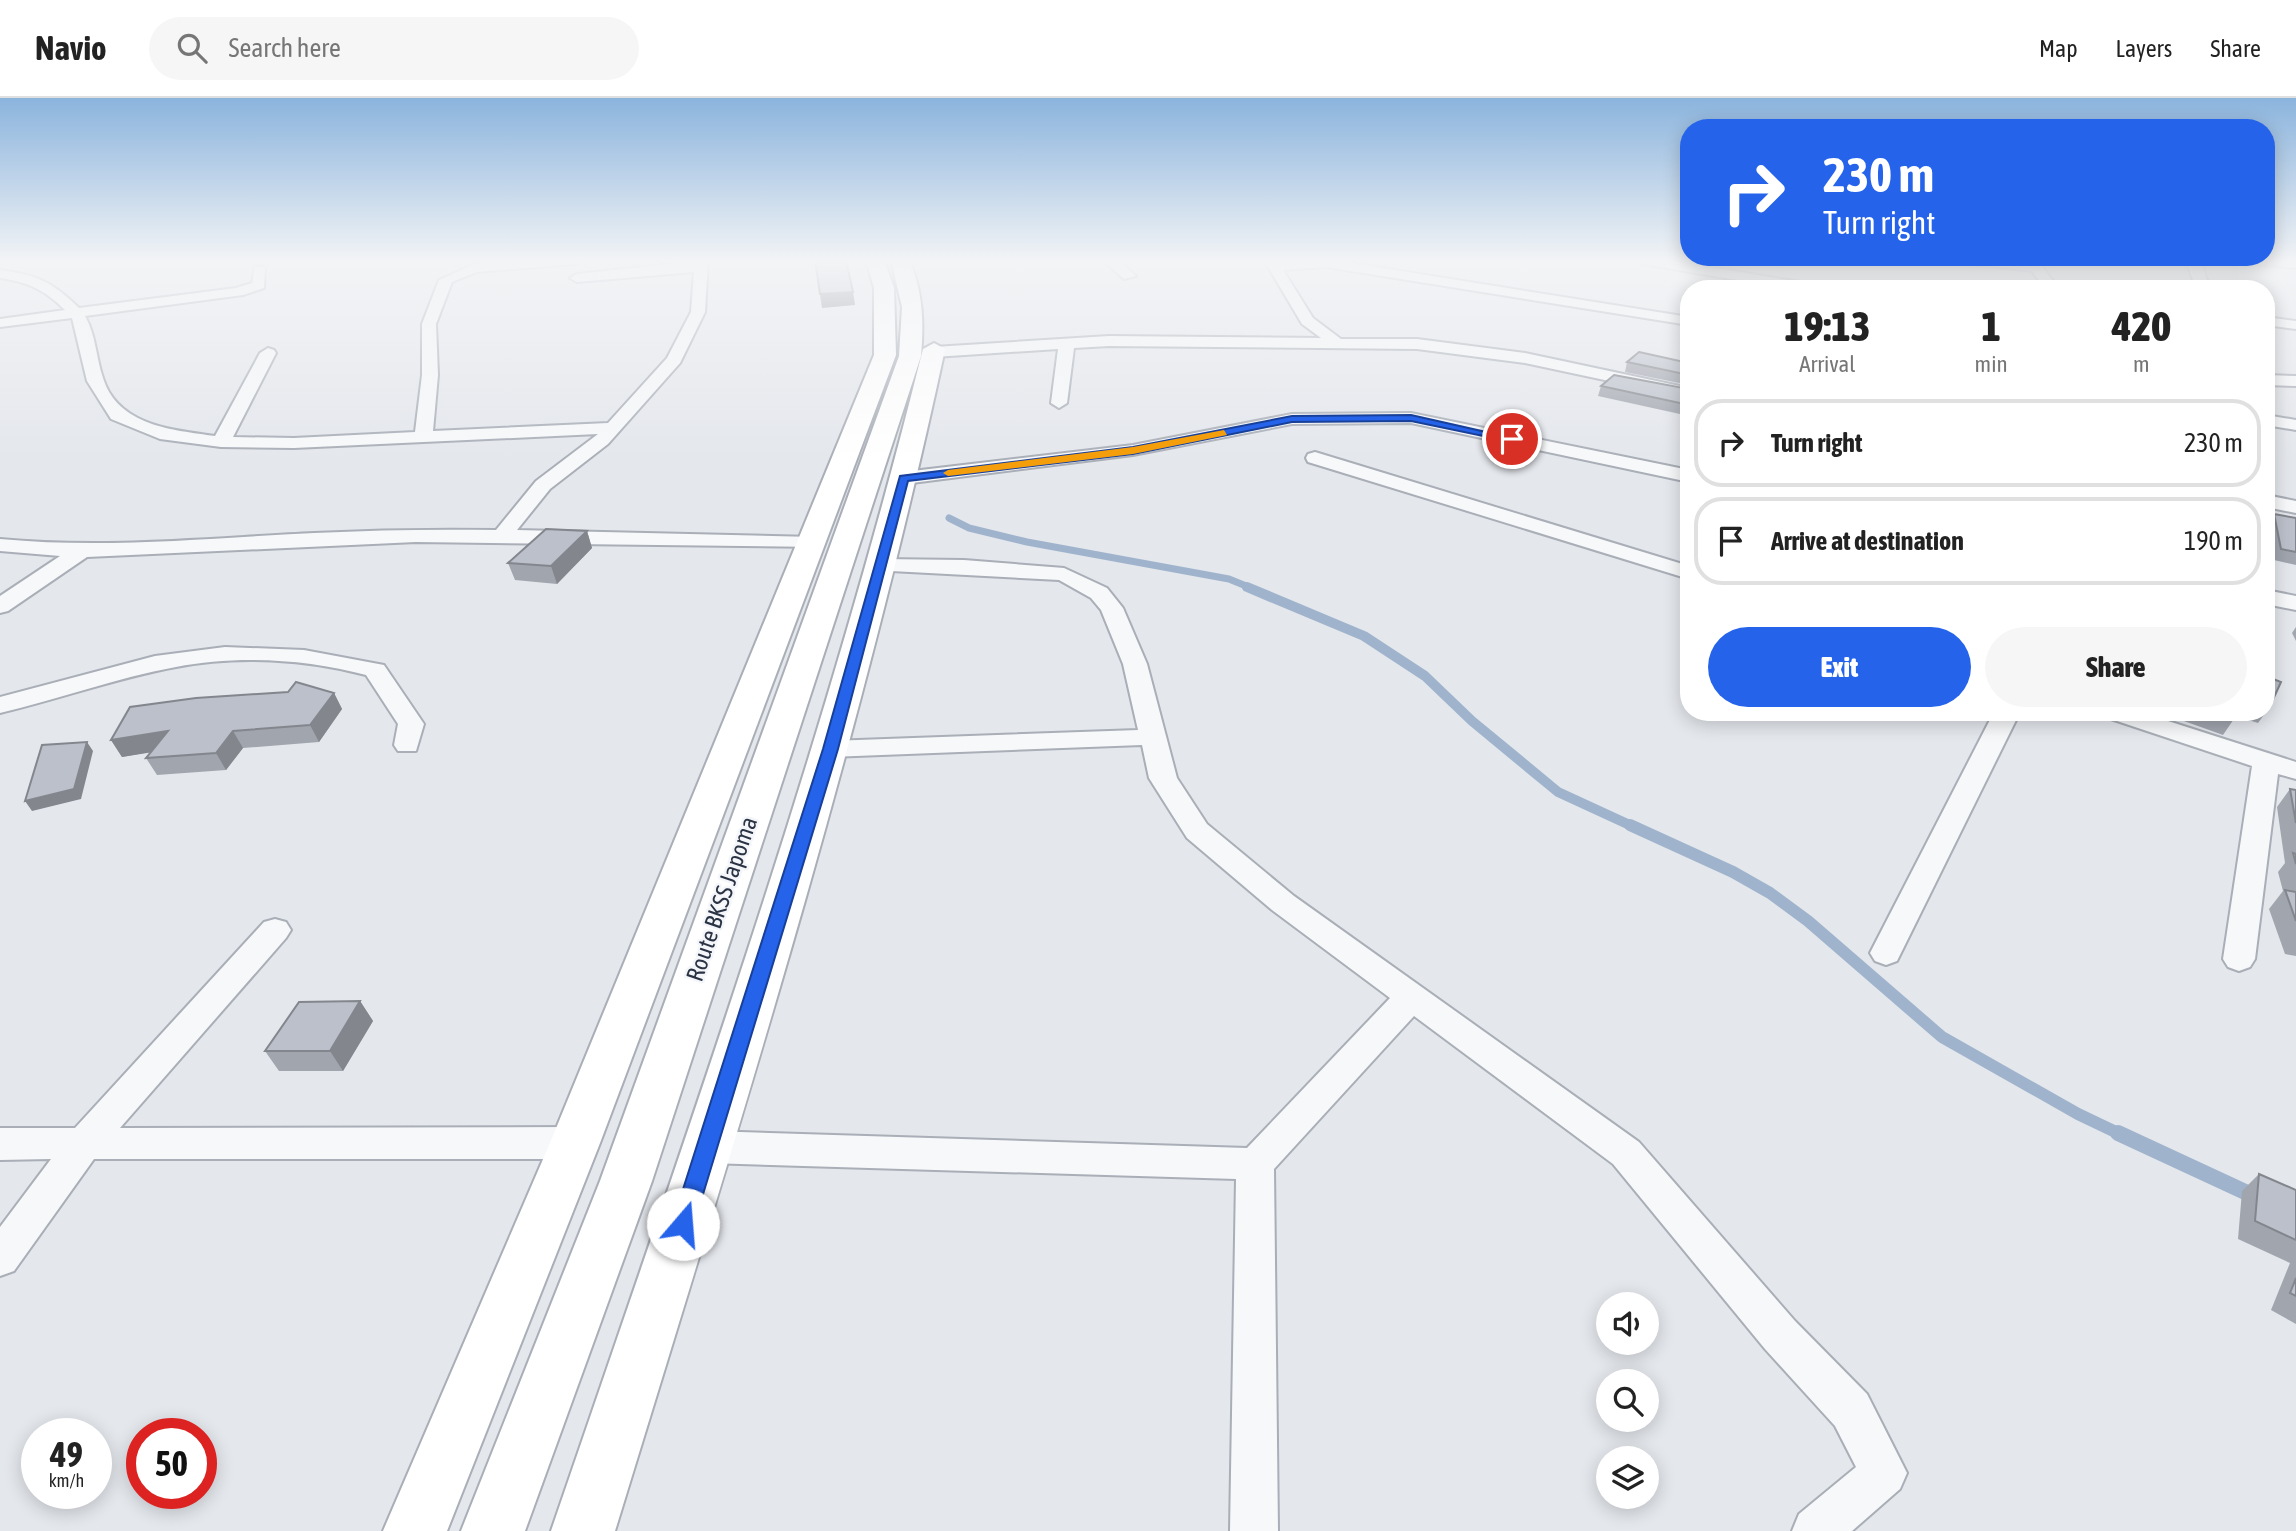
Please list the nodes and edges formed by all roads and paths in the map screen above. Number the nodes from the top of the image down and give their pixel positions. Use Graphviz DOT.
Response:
graph roads {
  1 [pos="83,327"];
  2 [pos="429,327"];
  3 [pos="692,327"];
  4 [pos="885,327"];
  5 [pos="914,327"];
  6 [pos="935,327"];
  7 [pos="1315,327"];
  8 [pos="1336,342"];
  9 [pos="1068,343"];
  10 [pos="934,352"];
  11 [pos="268,353"];
  12 [pos="2275,380"];
  13 [pos="2296,381"];
  14 [pos="1680,391"];
  15 [pos="1059,403"];
  16 [pos="2275,422"];
  17 [pos="2296,425"];
  18 [pos="610,428"];
  19 [pos="423,437"];
  20 [pos="221,442"];
  21 [pos="1315,458"];
  22 [pos="1680,474"];
  23 [pos="904,478"];
  24 [pos="2275,503"];
  25 [pos="2296,507"];
  26 [pos="502,535"];
  27 [pos="814,543"];
  28 [pos="0,545"];
  29 [pos="81,552"];
  30 [pos="880,565"];
  31 [pos="1680,570"];
  32 [pos="10,593"];
  33 [pos="2275,599"];
  34 [pos="2296,603"];
  35 [pos="0,606"];
  36 [pos="0,705"];
  37 [pos="2002,721"];
  38 [pos="2141,721"];
  39 [pos="1152,737"];
  40 [pos="407,746"];
  41 [pos="830,749"];
  42 [pos="2266,763"];
  43 [pos="2296,771"];
  44 [pos="275,930"];
  45 [pos="1886,953"];
  46 [pos="2239,959"];
  47 [pos="1413,995"];
  48 [pos="85,1143"];
  49 [pos="575,1143"];
  50 [pos="0,1144"];
  51 [pos="708,1147"];
  52 [pos="1255,1164"];
  53 [pos="0,1258"];
  54 [pos="415,1531"];
  55 [pos="493,1531"];
  56 [pos="583,1531"];
  57 [pos="1254,1531"];
  58 [pos="1816,1531"];
  1 -- 20 [label="street"];
  2 -- 19 [label="street"];
  3 -- 18 [label="street"];
  4 -- 27 [label="main road"];
  5 -- 55 [label="main road, Route BKSS Japoma"];
  6 -- 10 [label="main road"];
  7 -- 8 [label="street"];
  8 -- 9 [label="street"];
  8 -- 14 [label="street"];
  9 -- 10 [label="street"];
  9 -- 15 [label="street"];
  10 -- 23 [label="main road"];
  11 -- 20 [label="street"];
  12 -- 13 [label="street"];
  16 -- 17 [label="street"];
  18 -- 19 [label="street"];
  18 -- 26 [label="street"];
  19 -- 20 [label="street"];
  21 -- 31 [label="street"];
  22 -- 23 [label="street"];
  23 -- 30 [label="main road"];
  24 -- 25 [label="street"];
  26 -- 27 [label="street"];
  26 -- 29 [label="street"];
  27 -- 49 [label="main road"];
  28 -- 29 [label="street"];
  29 -- 32 [label="street"];
  30 -- 39 [label="street"];
  30 -- 41 [label="main road"];
  32 -- 35 [label="street"];
  33 -- 34 [label="street"];
  36 -- 40 [label="street"];
  37 -- 45 [label="street"];
  38 -- 42 [label="street"];
  39 -- 41 [label="street"];
  39 -- 47 [label="street"];
  41 -- 51 [label="main road"];
  42 -- 43 [label="street"];
  42 -- 46 [label="street"];
  44 -- 48 [label="street"];
  47 -- 52 [label="street"];
  47 -- 58 [label="street"];
  48 -- 49 [label="street"];
  48 -- 50 [label="street"];
  48 -- 53 [label="street"];
  49 -- 54 [label="main road"];
  51 -- 52 [label="street"];
  51 -- 56 [label="main road"];
  52 -- 57 [label="street"];
}
